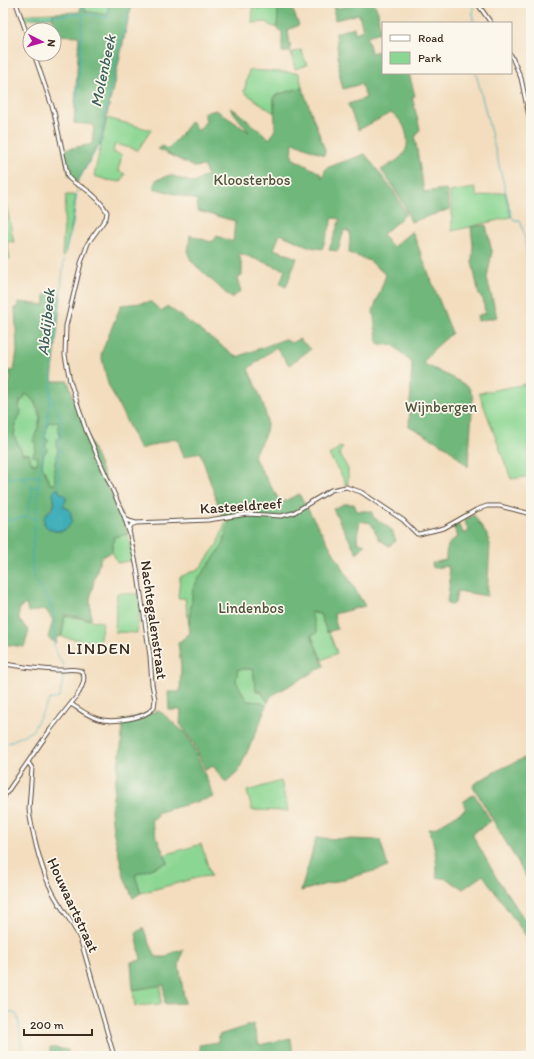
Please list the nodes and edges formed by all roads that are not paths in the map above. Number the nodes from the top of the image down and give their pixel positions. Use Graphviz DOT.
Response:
graph roads {
  1 [pos="16,3"];
  2 [pos="477,3"];
  3 [pos="23,22"];
  4 [pos="490,22"];
  5 [pos="512,57"];
  6 [pos="37,62"];
  7 [pos="531,126"];
  8 [pos="531,514"];
  9 [pos="129,524"];
  10 [pos="3,664"];
  11 [pos="71,704"];
  12 [pos="28,762"];
  13 [pos="3,798"];
  14 [pos="114,1056"];
  1 -- 3 [label="street"];
  2 -- 4 [label="street"];
  5 -- 7 [label="street"];
  6 -- 9 [label="street, Nachtegalenstraat"];
  8 -- 9 [label="street, Kasteeldreef"];
  9 -- 11 [label="street, Nachtegalenstraat"];
  10 -- 11 [label="street"];
  11 -- 12 [label="street"];
  12 -- 13 [label="street"];
  12 -- 14 [label="street, Houwaartstraat"];
}
